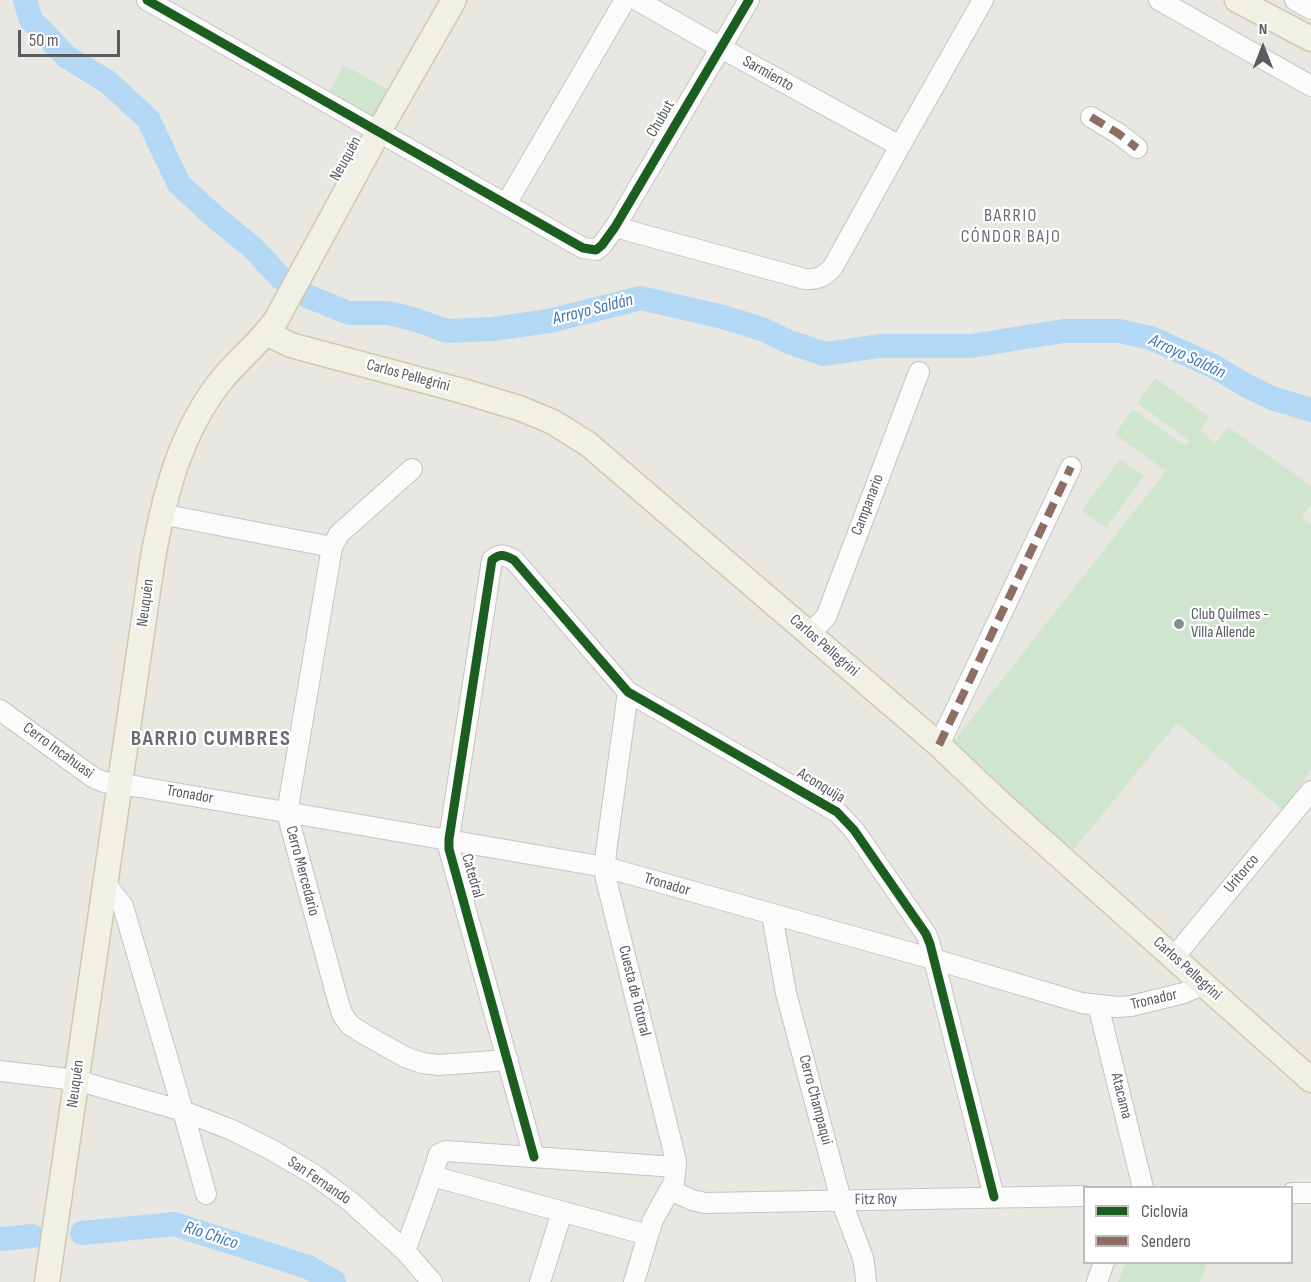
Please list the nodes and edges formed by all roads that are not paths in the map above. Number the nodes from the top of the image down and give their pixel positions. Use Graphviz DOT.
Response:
graph roads {
  1 [pos="454,0"];
  2 [pos="625,0"];
  3 [pos="637,0"];
  4 [pos="749,0"];
  5 [pos="983,0"];
  6 [pos="1159,0"];
  7 [pos="1237,0"];
  8 [pos="1294,0"];
  9 [pos="158,3"];
  10 [pos="1311,9"];
  11 [pos="1311,39"];
  12 [pos="721,48"];
  13 [pos="1311,86"];
  14 [pos="1091,117"];
  15 [pos="379,131"];
  16 [pos="900,146"];
  17 [pos="1137,148"];
  18 [pos="506,204"];
  19 [pos="615,227"];
  20 [pos="266,333"];
  21 [pos="919,372"];
  22 [pos="1071,467"];
  23 [pos="412,469"];
  24 [pos="161,514"];
  25 [pos="332,547"];
  26 [pos="492,560"];
  27 [pos="810,633"];
  28 [pos="628,692"];
  29 [pos="5,720"];
  30 [pos="939,745"];
  31 [pos="120,784"];
  32 [pos="1311,791"];
  33 [pos="287,813"];
  34 [pos="449,839"];
  35 [pos="605,867"];
  36 [pos="105,883"];
  37 [pos="772,915"];
  38 [pos="1174,957"];
  39 [pos="933,959"];
  40 [pos="1204,984"];
  41 [pos="1098,1005"];
  42 [pos="508,1060"];
  43 [pos="0,1071"];
  44 [pos="76,1080"];
  45 [pos="1311,1080"];
  46 [pos="183,1111"];
  47 [pos="534,1157"];
  48 [pos="676,1167"];
  49 [pos="432,1176"];
  50 [pos="1143,1186"];
  51 [pos="670,1190"];
  52 [pos="1293,1193"];
  53 [pos="1311,1193"];
  54 [pos="206,1194"];
  55 [pos="1083,1196"];
  56 [pos="994,1197"];
  57 [pos="842,1200"];
  58 [pos="562,1212"];
  59 [pos="648,1235"];
  60 [pos="405,1251"];
  61 [pos="1104,1264"];
  62 [pos="47,1282"];
  63 [pos="432,1282"];
  64 [pos="540,1282"];
  65 [pos="636,1282"];
  66 [pos="866,1282"];
  67 [pos="1097,1282"];
  1 -- 15 [label="main road, Neuquén"];
  2 -- 18 [label="street"];
  3 -- 12 [label="street, Sarmiento"];
  4 -- 12 [label="street, Chubut"];
  5 -- 16 [label="street"];
  6 -- 13 [label="street"];
  7 -- 11 [label="main road"];
  8 -- 10 [label="street"];
  9 -- 15 [label="street"];
  12 -- 16 [label="street, Sarmiento"];
  12 -- 19 [label="street, Chubut"];
  14 -- 17 [label="street"];
  15 -- 18 [label="street"];
  15 -- 20 [label="main road, Neuquén"];
  16 -- 19 [label="street"];
  18 -- 19 [label="street, Chubut"];
  20 -- 24 [label="main road, Neuquén"];
  20 -- 27 [label="main road, Carlos Pellegrini"];
  21 -- 27 [label="street, Campanario"];
  22 -- 30 [label="street"];
  23 -- 25 [label="street"];
  24 -- 25 [label="street"];
  24 -- 31 [label="main road, Neuquén"];
  25 -- 33 [label="street, Cerro Mercedario"];
  26 -- 28 [label="street, Aconquija"];
  26 -- 34 [label="street, Catedral"];
  27 -- 30 [label="main road, Carlos Pellegrini"];
  28 -- 35 [label="street, Cuesta de Totoral"];
  28 -- 39 [label="street, Aconquija"];
  29 -- 31 [label="street, Cerro Incahuasi"];
  30 -- 38 [label="main road, Carlos Pellegrini"];
  31 -- 33 [label="street, Tronador"];
  31 -- 36 [label="main road, Neuquén"];
  32 -- 38 [label="street, Uritorco"];
  33 -- 34 [label="street, Tronador"];
  33 -- 42 [label="street, Cerro Mercedario"];
  34 -- 35 [label="street, Tronador"];
  34 -- 42 [label="street, Catedral"];
  35 -- 37 [label="street, Tronador"];
  35 -- 48 [label="street, Cuesta de Totoral"];
  36 -- 44 [label="main road, Neuquén"];
  36 -- 46 [label="street"];
  37 -- 39 [label="street, Tronador"];
  37 -- 57 [label="street, Cerro Champaqui"];
  38 -- 40 [label="main road, Carlos Pellegrini"];
  39 -- 41 [label="street, Tronador"];
  39 -- 56 [label="street, Aconquija"];
  40 -- 41 [label="street, Tronador"];
  40 -- 45 [label="main road, Carlos Pellegrini"];
  41 -- 50 [label="street, Atacama"];
  42 -- 47 [label="street, Catedral"];
  43 -- 44 [label="street, San Fernando"];
  44 -- 46 [label="street, San Fernando"];
  44 -- 62 [label="main road, Neuquén"];
  46 -- 54 [label="street"];
  46 -- 60 [label="street, San Fernando"];
  47 -- 48 [label="street"];
  47 -- 49 [label="street"];
  48 -- 51 [label="street, Cuesta de Totoral"];
  49 -- 58 [label="street"];
  49 -- 60 [label="street"];
  51 -- 57 [label="street, Fitz Roy"];
  51 -- 59 [label="street, Cuesta de Totoral"];
  52 -- 53 [label="street"];
  55 -- 56 [label="street, Fitz Roy"];
  56 -- 57 [label="street, Fitz Roy"];
  57 -- 66 [label="street, Cerro Champaqui"];
  58 -- 59 [label="street"];
  58 -- 64 [label="street"];
  59 -- 65 [label="street, Cuesta de Totoral"];
  60 -- 63 [label="street, San Fernando"];
  61 -- 67 [label="street"];
}
